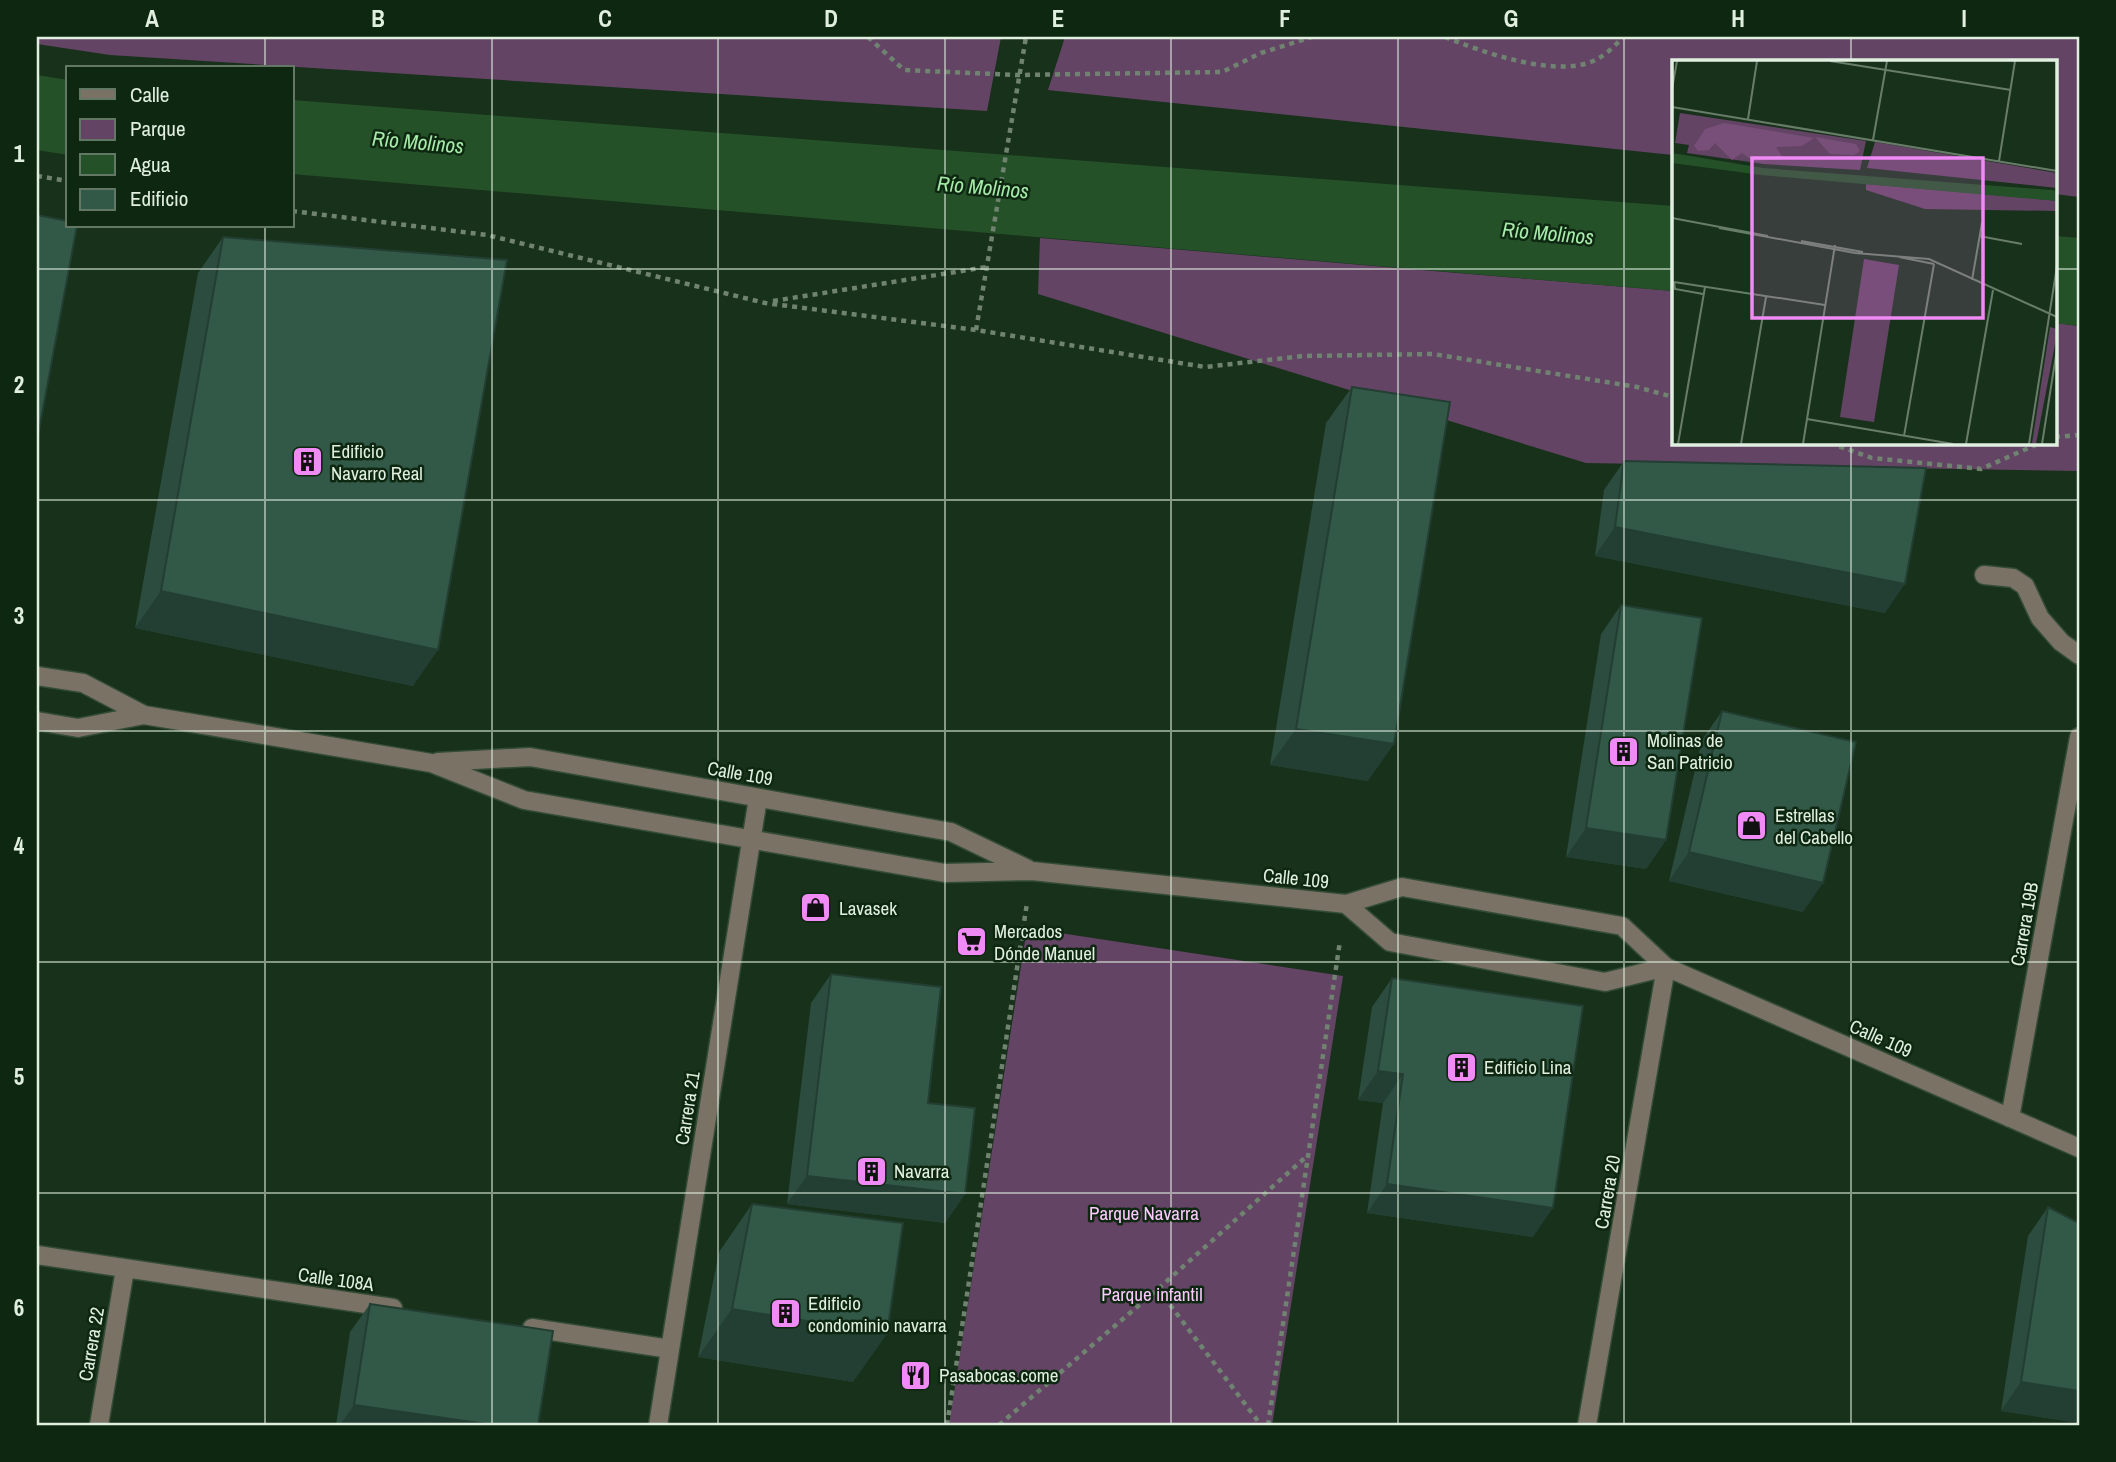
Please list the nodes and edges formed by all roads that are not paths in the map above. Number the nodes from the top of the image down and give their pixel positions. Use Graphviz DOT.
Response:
graph roads {
  1 [pos="1984,575"];
  2 [pos="2079,655"];
  3 [pos="37,676"];
  4 [pos="144,715"];
  5 [pos="37,721"];
  6 [pos="2079,737"];
  7 [pos="431,763"];
  8 [pos="758,798"];
  9 [pos="751,839"];
  10 [pos="1032,871"];
  11 [pos="1346,904"];
  12 [pos="1666,967"];
  13 [pos="2010,1118"];
  14 [pos="2079,1148"];
  15 [pos="37,1255"];
  16 [pos="125,1269"];
  17 [pos="415,1311"];
  18 [pos="512,1325"];
  19 [pos="670,1349"];
  20 [pos="99,1425"];
  21 [pos="658,1425"];
  22 [pos="1587,1425"];
  1 -- 2 [label="street"];
  3 -- 4 [label="street, Calle 109"];
  4 -- 5 [label="street, Calle 109"];
  4 -- 7 [label="street, Calle 109"];
  6 -- 13 [label="street, Carrera 19B"];
  7 -- 8 [label="street, Calle 109"];
  7 -- 9 [label="street, Calle 109"];
  8 -- 9 [label="street, Carrera 21"];
  8 -- 10 [label="street, Calle 109"];
  9 -- 10 [label="street, Calle 109"];
  9 -- 19 [label="street, Carrera 21"];
  10 -- 11 [label="street, Calle 109"];
  11 -- 12 [label="street, Calle 109"];
  11 -- 12 [label="street, Calle 109"];
  12 -- 13 [label="street, Calle 109"];
  12 -- 22 [label="street, Carrera 20"];
  13 -- 14 [label="street, Calle 109"];
  15 -- 16 [label="street, Calle 108A"];
  16 -- 17 [label="street, Calle 108A"];
  16 -- 20 [label="street, Carrera 22"];
  18 -- 19 [label="street"];
  19 -- 21 [label="street, Carrera 21"];
}
